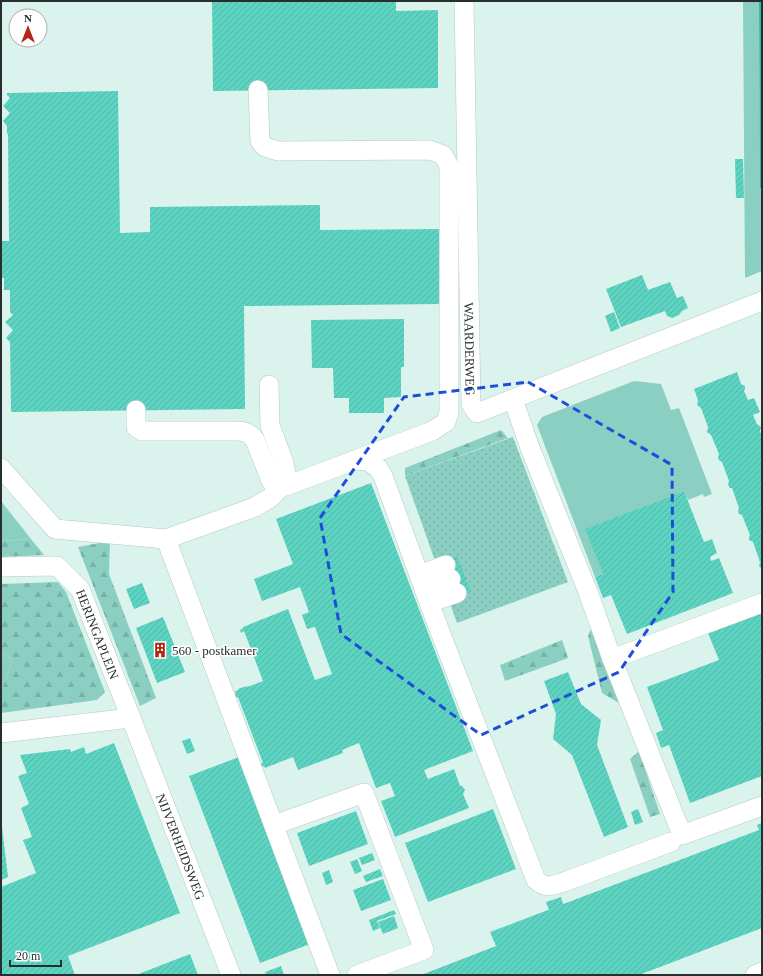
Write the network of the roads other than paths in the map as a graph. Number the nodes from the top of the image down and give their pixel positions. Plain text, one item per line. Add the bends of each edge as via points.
1 (464, 1) edge
2 (258, 90) dead end
3 (762, 301) edge
4 (269, 385) dead end
5 (513, 399) junction
6 (136, 410) dead end
7 (355, 460) junction
8 (1, 468) edge
9 (282, 486) junction
10 (166, 540) junction
11 (1, 567) edge
12 (424, 589) junction
13 (762, 603) edge
14 (612, 659) junction
15 (131, 718) junction
16 (1, 733) edge
17 (762, 806) edge
18 (274, 824) junction
19 (671, 842) dead end
20 (762, 972) edge
21 (231, 975) edge
22 (330, 975) edge
23 (357, 975) edge
24 (756, 975) edge

1 - 5 street, WAARDERWEG via 470,404 477,413
2 - 7 street via 260,141 265,147 278,151 430,150 443,155 449,166 449,412 446,422 432,431
3 - 5 street, WAARDERWEG
4 - 9 street via 270,425 286,475
5 - 14 street
6 - 9 street via 136,427 142,431 245,431 255,440 271,481 276,486
7 - 9 street
7 - 12 street via 368,461 378,468 383,476
8 - 10 street via 55,529
9 - 10 street via 270,498 255,506
10 - 18 street
11 - 15 street, HERINGAPLEIN via 57,566 80,589
12 - 12 street via 451,579
12 - 19 street via 536,880 542,885 550,886
13 - 14 street
14 - 17 street via 682,835
15 - 16 street
15 - 21 street, NIJVERHEIDSWEG
18 - 22 street
18 - 23 street via 364,793 424,950
20 - 24 street

